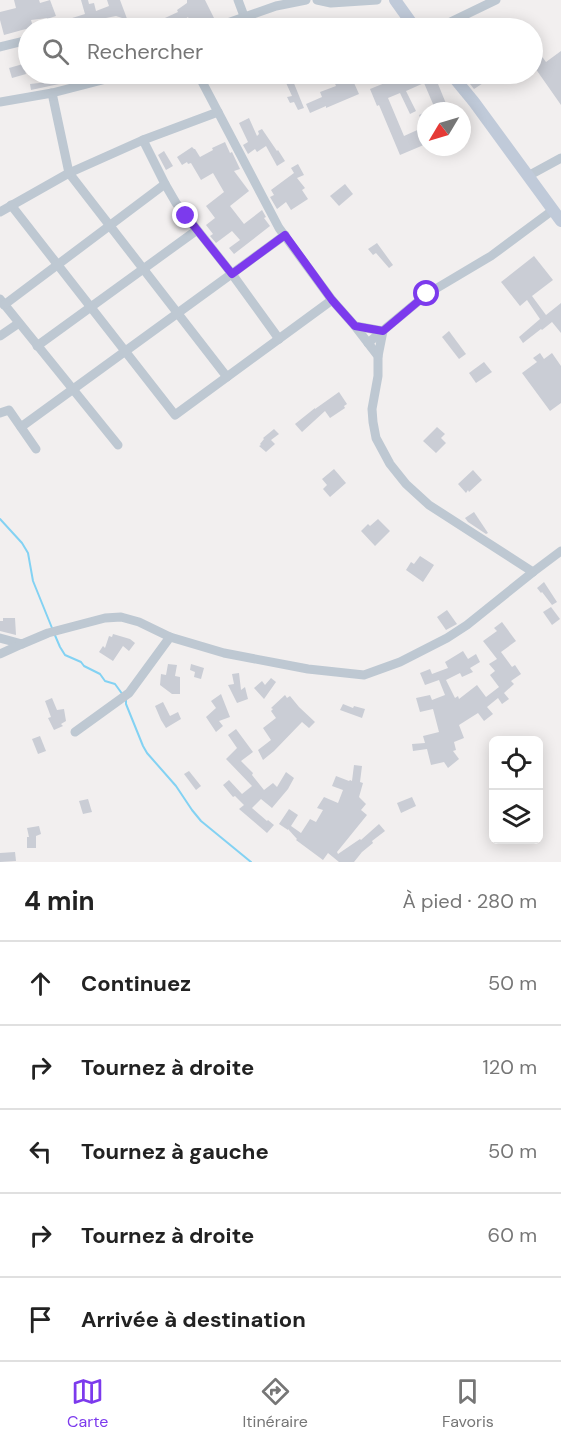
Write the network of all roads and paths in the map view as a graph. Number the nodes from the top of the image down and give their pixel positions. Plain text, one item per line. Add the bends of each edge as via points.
1 (238, 0) edge
2 (306, 0) edge
3 (317, 0) edge
4 (377, 0) edge
5 (395, 0) edge
6 (496, 0) edge
7 (244, 16) junction
8 (239, 18) edge
9 (408, 18) edge
10 (459, 18) edge
11 (18, 42) edge
12 (0, 47) edge
13 (87, 84) edge
14 (203, 84) edge
15 (459, 84) edge
16 (52, 93) junction
17 (0, 102) edge
18 (218, 112) junction
19 (143, 140) junction
20 (561, 158) edge
21 (69, 174) junction
22 (528, 176) junction
23 (165, 184) junction
24 (11, 205) junction
25 (553, 210) junction
26 (0, 212) edge
27 (561, 221) edge
28 (109, 226) junction
29 (197, 230) junction
30 (285, 235) junction
31 (58, 264) junction
32 (143, 269) junction
33 (232, 274) junction
34 (332, 300) junction
35 (2, 302) edge
36 (91, 307) junction
37 (177, 313) junction
38 (19, 323) junction
39 (355, 326) junction
40 (383, 331) junction
41 (0, 336) edge
42 (279, 339) junction
43 (368, 343) junction
44 (37, 346) junction
45 (126, 351) junction
46 (378, 356) junction
47 (227, 377) junction
48 (73, 390) junction
49 (0, 413) edge
50 (21, 427) junction
51 (118, 445) dead end
52 (36, 449) dead end
53 (561, 551) edge
54 (533, 572) junction
55 (170, 637) junction
56 (0, 638) edge
57 (22, 644) junction
58 (0, 654) edge
59 (75, 732) dead end

1 - 7 street
2 - 7 street
3 - 4 street
5 - 9 main road
6 - 10 street
7 - 8 street
11 - 12 street
13 - 16 street
14 - 18 street
15 - 22 main road
16 - 17 street
16 - 21 street
18 - 19 street
18 - 30 street
19 - 21 street
19 - 23 street
20 - 22 street
21 - 24 street
21 - 28 street
22 - 25 main road
23 - 28 street
23 - 29 street
24 - 26 street
24 - 31 street
25 - 27 main road
25 - 40 street via 492,256 427,294
28 - 31 street
28 - 32 street
29 - 32 street
29 - 33 street
30 - 33 street
30 - 34 street
31 - 35 street
31 - 36 street
32 - 36 street
32 - 37 street
33 - 37 street
33 - 42 street
34 - 39 street
34 - 42 street
35 - 38 street
36 - 44 street
36 - 45 street
37 - 45 street
37 - 47 street
38 - 41 street
38 - 44 street
39 - 40 street
39 - 43 street
40 - 43 street
40 - 46 street
42 - 47 street
43 - 46 street
44 - 48 street
45 - 47 street via 175,415
45 - 48 street
46 - 54 street via 373,422 376,438 390,464 429,505
48 - 50 street
48 - 51 street
49 - 50 street via 9,410
50 - 52 street
53 - 54 street
54 - 55 street via 447,638 364,675 256,660
55 - 57 street via 139,622 105,618
55 - 59 street via 125,696
56 - 57 street
57 - 58 street

